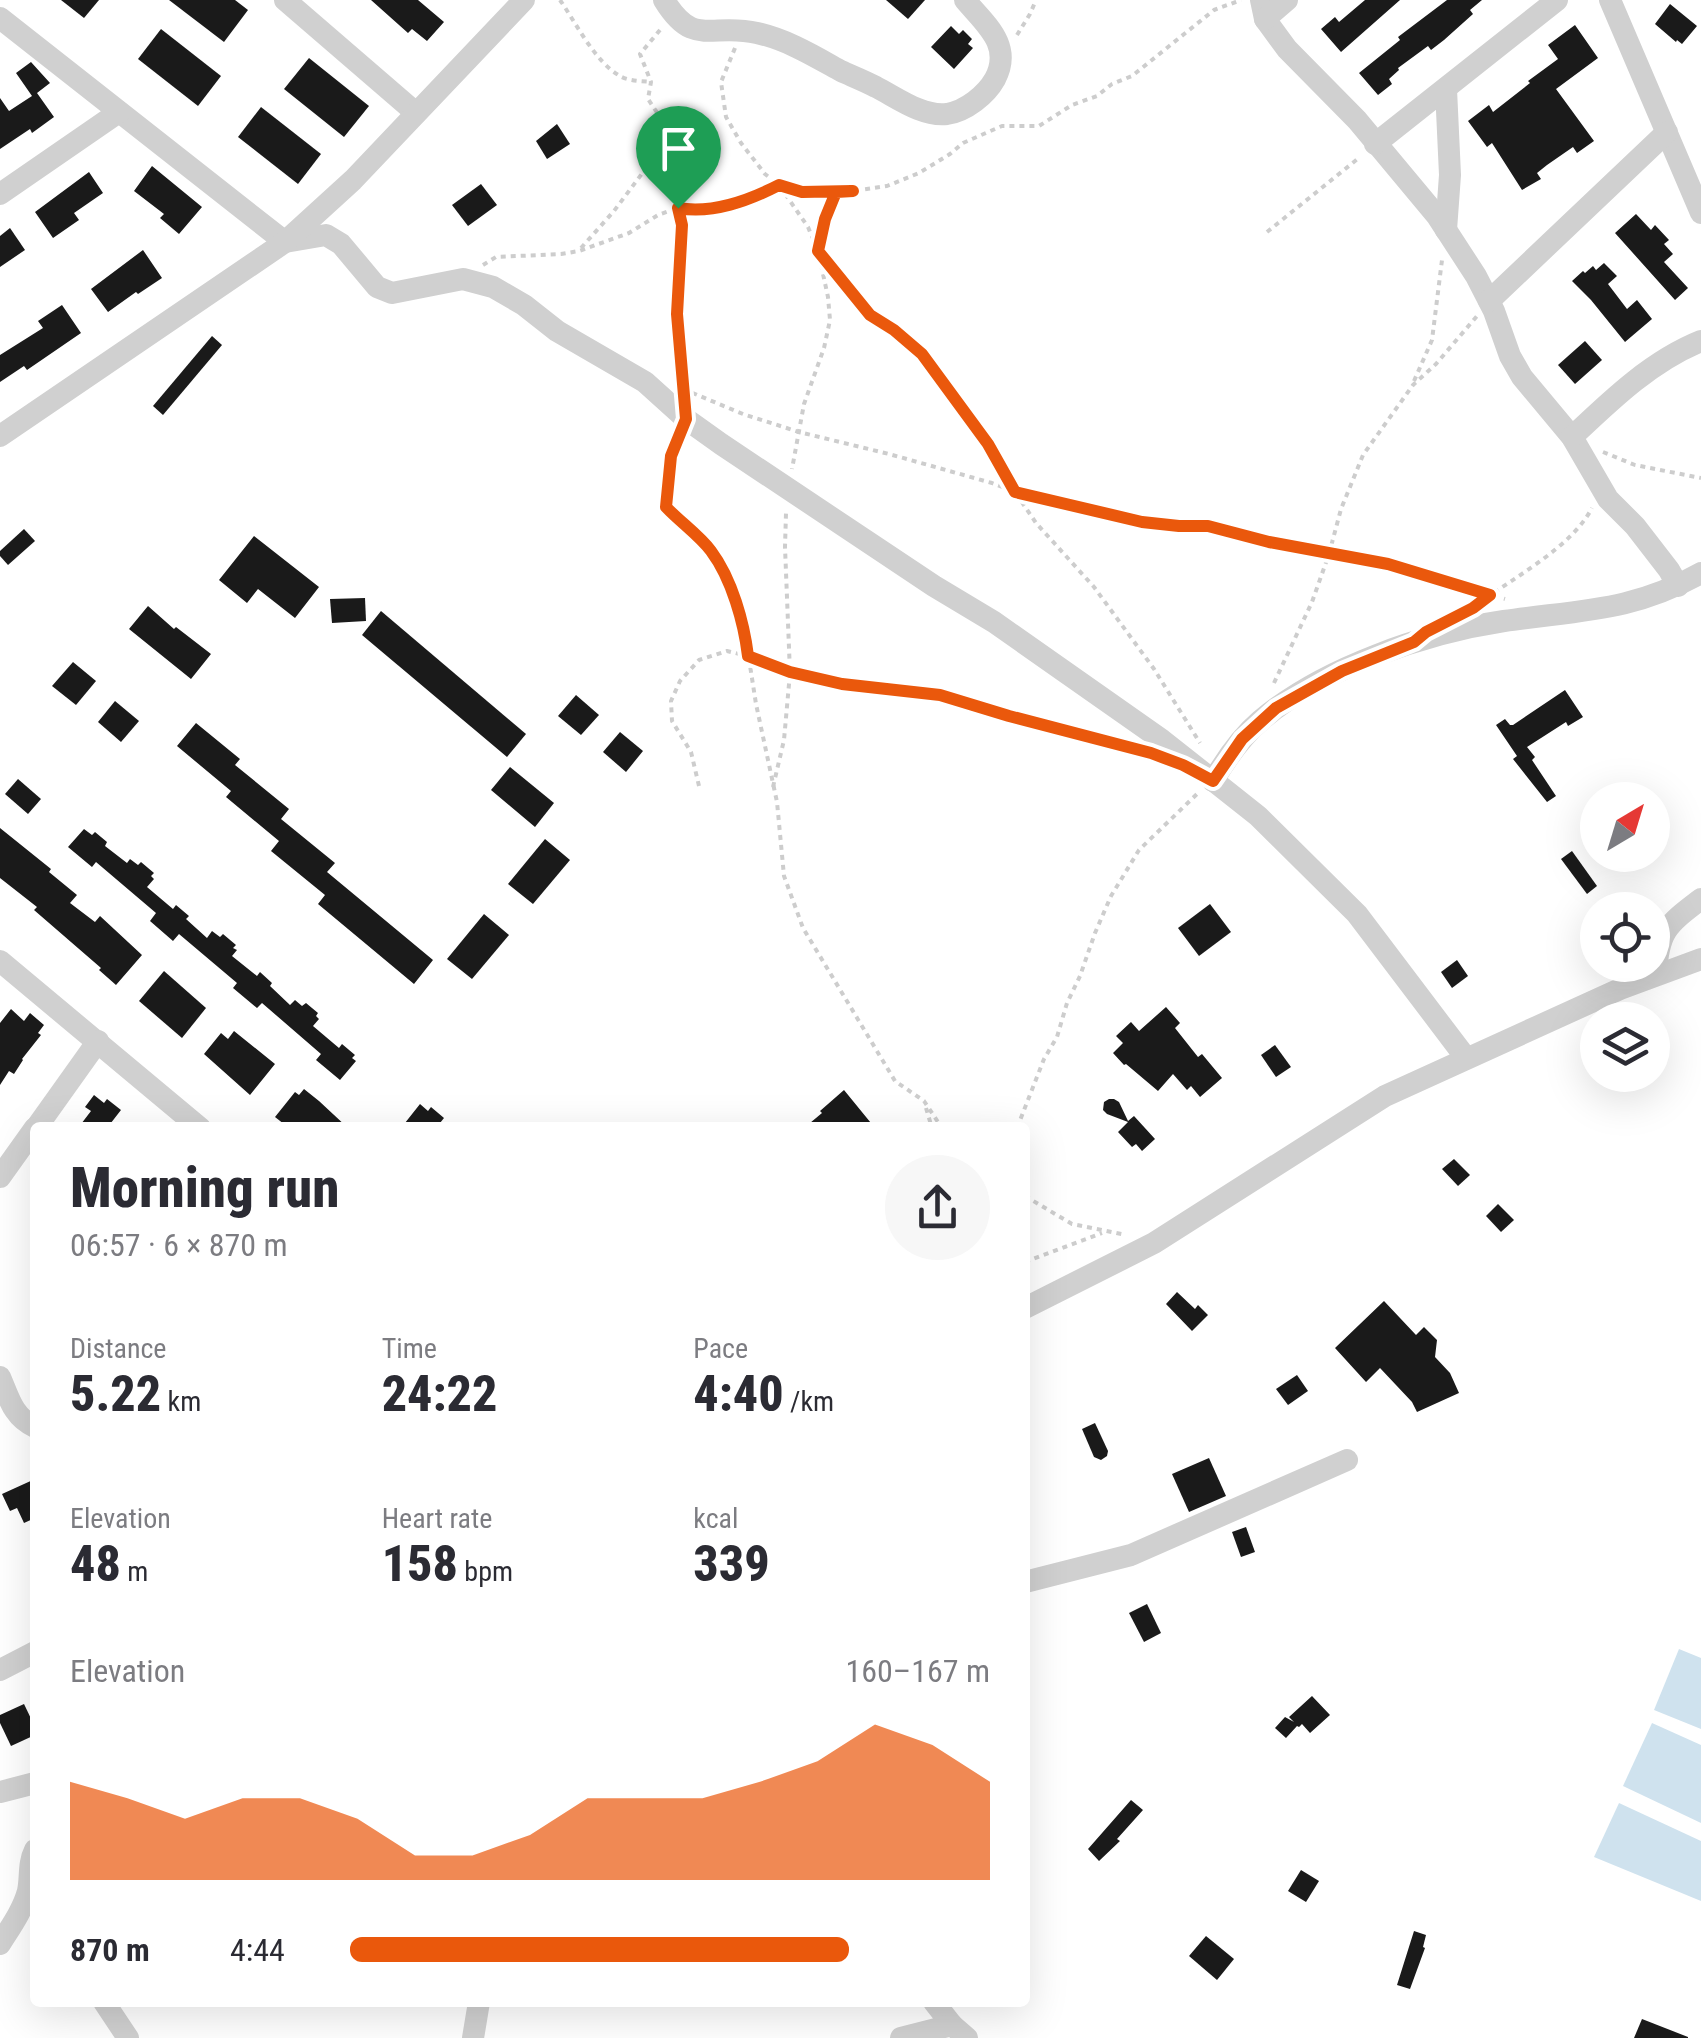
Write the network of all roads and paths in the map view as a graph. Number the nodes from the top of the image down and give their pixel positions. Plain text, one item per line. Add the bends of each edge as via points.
1 (285, 0) edge
2 (524, 0) edge
3 (560, 0) edge
4 (965, 0) edge
5 (1036, 0) edge
6 (1226, 0) edge
7 (1240, 0) edge
8 (1286, 0) edge
9 (1558, 0) edge
10 (1610, 0) edge
11 (1233, 3) junction
12 (668, 8) edge
13 (1263, 10) edge
14 (0, 18) edge
15 (744, 30) junction
16 (1001, 48) junction
17 (651, 82) junction
18 (1446, 88) junction
19 (119, 112) junction
20 (416, 113) junction
21 (1667, 132) junction
22 (1375, 144) junction
23 (662, 146) junction
24 (779, 185) junction
25 (853, 191) junction
26 (0, 194) edge
27 (678, 208) junction
28 (1701, 213) edge
29 (1446, 230) junction
30 (1266, 232) dead end
31 (285, 242) junction
32 (579, 250) junction
33 (463, 279) junction
34 (1489, 300) junction
35 (1701, 341) edge
36 (646, 382) junction
37 (1412, 385) junction
38 (685, 389) junction
39 (686, 419) junction
40 (0, 436) edge
41 (1572, 437) junction
42 (1701, 478) edge
43 (1595, 479) junction
44 (1015, 492) junction
45 (1329, 554) junction
46 (1701, 573) edge
47 (1678, 586) junction
48 (1490, 595) junction
49 (1508, 600) dead end
50 (1473, 608) dead end
51 (748, 656) junction
52 (1273, 687) dead end
53 (1151, 753) dead end
54 (1213, 781) junction
55 (699, 786) dead end
56 (1701, 899) edge
57 (1670, 927) edge
58 (1701, 959) edge
59 (0, 962) edge
60 (1670, 970) edge
61 (1640, 982) edge
62 (98, 1041) junction
63 (1466, 1058) junction
64 (924, 1100) junction
65 (39, 1122) edge
66 (193, 1122) edge
67 (930, 1122) edge
68 (938, 1122) edge
69 (1019, 1122) edge
70 (30, 1135) edge
71 (0, 1177) edge
72 (1030, 1199) edge
73 (1106, 1232) junction
74 (1154, 1243) junction
75 (1030, 1260) edge
76 (1030, 1305) edge
77 (0, 1377) edge
78 (30, 1425) edge
79 (1347, 1460) dead end
80 (1030, 1581) edge
81 (30, 1655) edge
82 (0, 1670) edge
83 (30, 1785) edge
84 (0, 1792) edge
85 (30, 1896) edge
86 (0, 1944) edge
87 (107, 2007) edge
88 (477, 2007) edge
89 (938, 2007) edge
90 (960, 2032) edge
91 (128, 2038) edge
92 (473, 2038) edge
93 (902, 2038) edge

1 - 20 street
2 - 20 street
3 - 17 path via 610,68 622,78
4 - 16 street
5 - 16 path via 1020,32
6 - 11 path
7 - 11 path
8 - 13 street
9 - 18 street
10 - 21 street
11 - 25 path via 1214,10 1132,76 1040,126 1002,126 919,173
12 - 15 street via 688,28
12 - 17 path via 640,54
13 - 22 street via 1287,50
14 - 19 street
15 - 16 street via 790,43 903,102 945,114 984,93 1002,64
15 - 24 path via 721,82 726,117
17 - 23 path via 648,99 658,114
18 - 22 street
18 - 29 street
19 - 26 street
19 - 31 street
20 - 31 street
21 - 28 street
21 - 34 street
22 - 29 street
22 - 30 path
23 - 27 path
23 - 32 path
24 - 25 path via 802,192
24 - 27 path via 739,203
25 - 44 path via 836,192 818,251 870,315 922,354
27 - 32 path
27 - 38 path via 677,314
29 - 34 street
29 - 37 path via 1432,340
31 - 33 street via 326,235 392,293
31 - 40 street
32 - 33 path via 496,256
33 - 36 street via 524,305
34 - 37 path
34 - 41 street via 1522,377
35 - 41 street via 1635,381
36 - 38 path
36 - 39 street
37 - 45 path via 1364,454
38 - 39 path
38 - 44 path via 799,432
39 - 51 path via 671,456 666,507 722,569
39 - 54 street via 1008,632
41 - 42 path via 1635,465
41 - 43 street
43 - 47 street
43 - 48 path via 1583,524
44 - 45 path
44 - 54 path via 1154,669 1199,742
45 - 48 path
45 - 52 path
46 - 47 street
47 - 54 street via 1638,602 1477,626 1394,649 1276,708 1242,739
48 - 49 path
48 - 50 path
51 - 53 path via 842,684 940,695
51 - 55 path via 727,651 699,660 671,701 672,721
51 - 64 path via 779,814 784,876 803,928 895,1081
54 - 63 street via 1357,914
54 - 69 path via 1139,850 1111,896
56 - 57 street
58 - 60 street
59 - 62 street
61 - 63 street
62 - 65 street
62 - 66 street
63 - 74 street via 1385,1096
64 - 67 path
64 - 68 path
70 - 71 street
72 - 73 path via 1072,1224
73 - 74 path
73 - 75 path
74 - 76 street
77 - 78 street via 14,1412
79 - 80 street via 1131,1555
81 - 82 street
83 - 84 street
85 - 86 street
87 - 91 street
88 - 92 street
89 - 90 street
90 - 93 street

